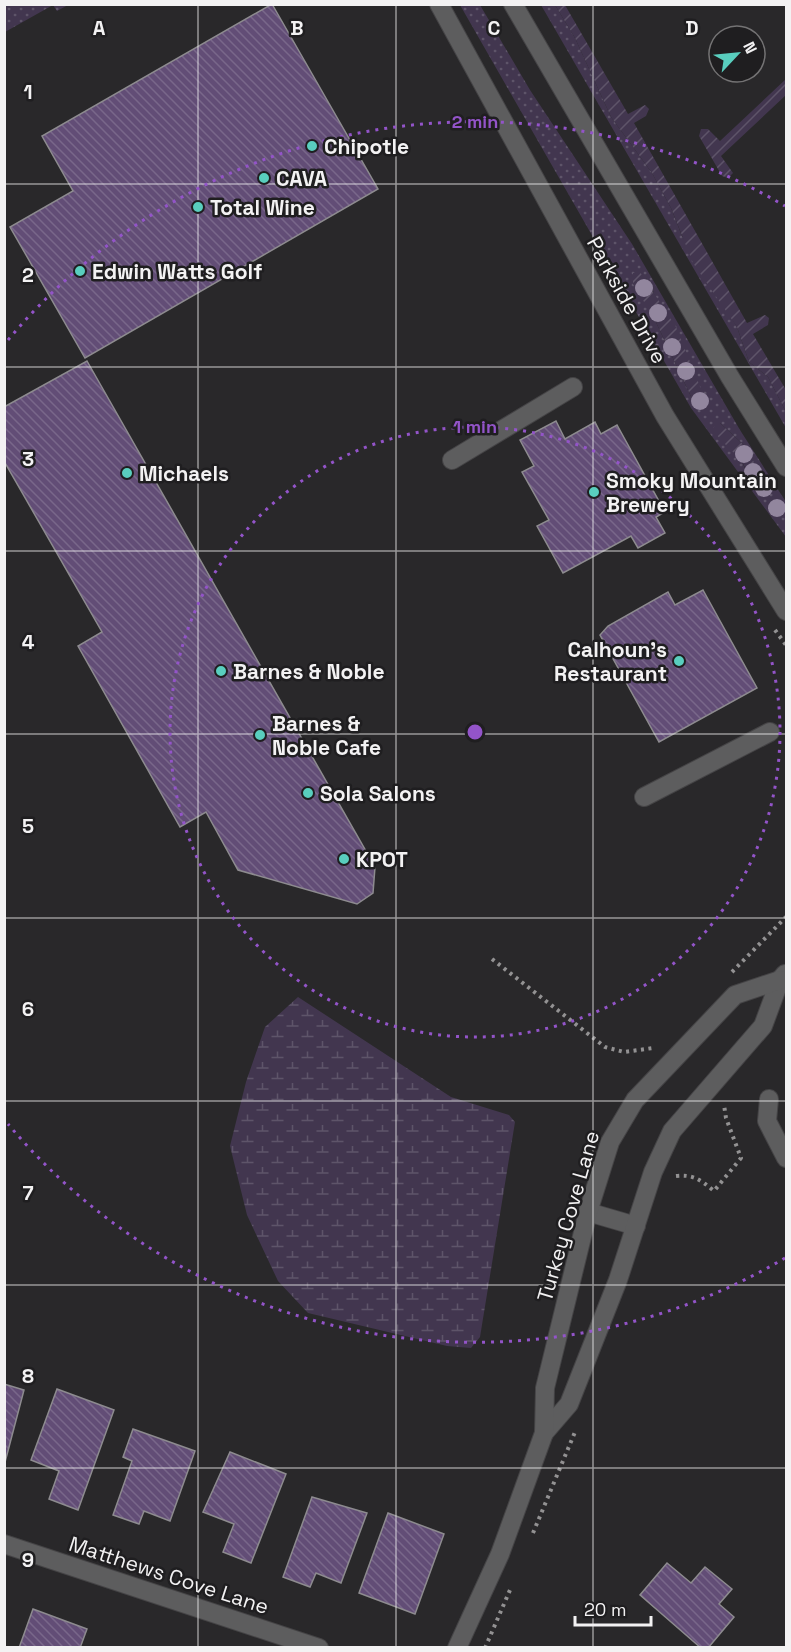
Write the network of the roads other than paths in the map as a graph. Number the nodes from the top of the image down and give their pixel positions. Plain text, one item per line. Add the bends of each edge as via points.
1 (439, 4) edge
2 (513, 4) edge
3 (573, 387) dead end
4 (452, 460) dead end
5 (786, 467) edge
6 (786, 611) edge
7 (770, 732) dead end
8 (644, 797) dead end
9 (783, 976) edge
10 (769, 1099) dead end
11 (786, 1158) edge
12 (588, 1212) junction
13 (636, 1226) junction
14 (544, 1433) junction
15 (4, 1544) edge
16 (319, 1647) edge
17 (458, 1647) edge

1 - 6 street, Parkside Drive via 665,416
2 - 5 street
3 - 4 street
7 - 8 street
9 - 12 street, Turkey Cove Lane via 735,995 635,1100 610,1142
9 - 13 street, Turkey Cove Lane via 763,1026 672,1131 653,1172
10 - 11 street via 767,1120
12 - 13 street
12 - 14 street, Turkey Cove Lane via 545,1388
13 - 14 street, Turkey Cove Lane via 569,1404
14 - 17 street, Turkey Cove Lane via 500,1554
15 - 16 street, Matthews Cove Lane

